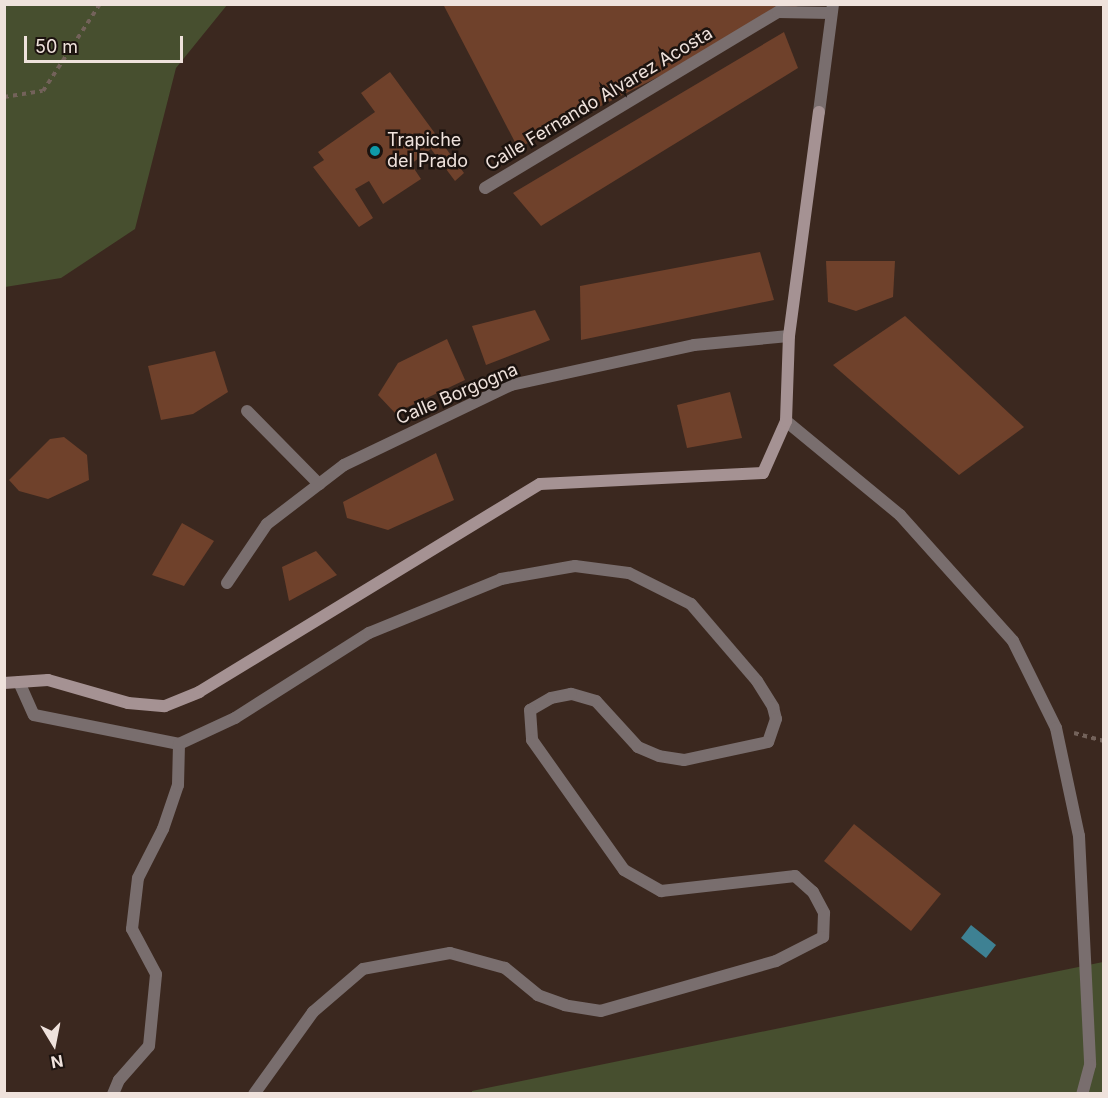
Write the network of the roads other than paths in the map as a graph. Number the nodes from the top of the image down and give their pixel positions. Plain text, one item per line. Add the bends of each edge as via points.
1 (832, 9) edge
2 (485, 188) dead end
3 (789, 336) junction
4 (247, 411) dead end
5 (786, 421) junction
6 (319, 484) junction
7 (227, 583) dead end
8 (19, 682) junction
9 (4, 683) edge
10 (179, 744) junction
11 (113, 1094) edge
12 (254, 1094) edge
13 (1083, 1094) edge

1 - 2 street, Calle Fernando Alvarez Acosta via 778,12
1 - 3 street
3 - 5 street
3 - 6 street, Calle Borgogna via 694,345 511,385 344,465
4 - 6 street
5 - 8 street via 763,473 540,484 199,692 165,706 128,703 48,680
5 - 13 street via 900,515 1013,641 1056,728 1079,836 1090,1065
6 - 7 street, Calle Borgogna via 267,524
8 - 9 street
8 - 10 street via 34,715
10 - 11 street via 178,785 138,878 132,929 156,974 150,1036 148,1046 119,1080
10 - 12 street via 235,718 369,633 501,579 575,566 629,573 691,604 757,681 774,707 776,719 768,741 684,760 659,756 638,747 596,700 571,694 551,698 530,710 532,740 624,870 661,891 795,876 813,892 824,913 823,937 776,961 601,1011 565,1005 538,995 505,968 450,953 363,969 313,1012

